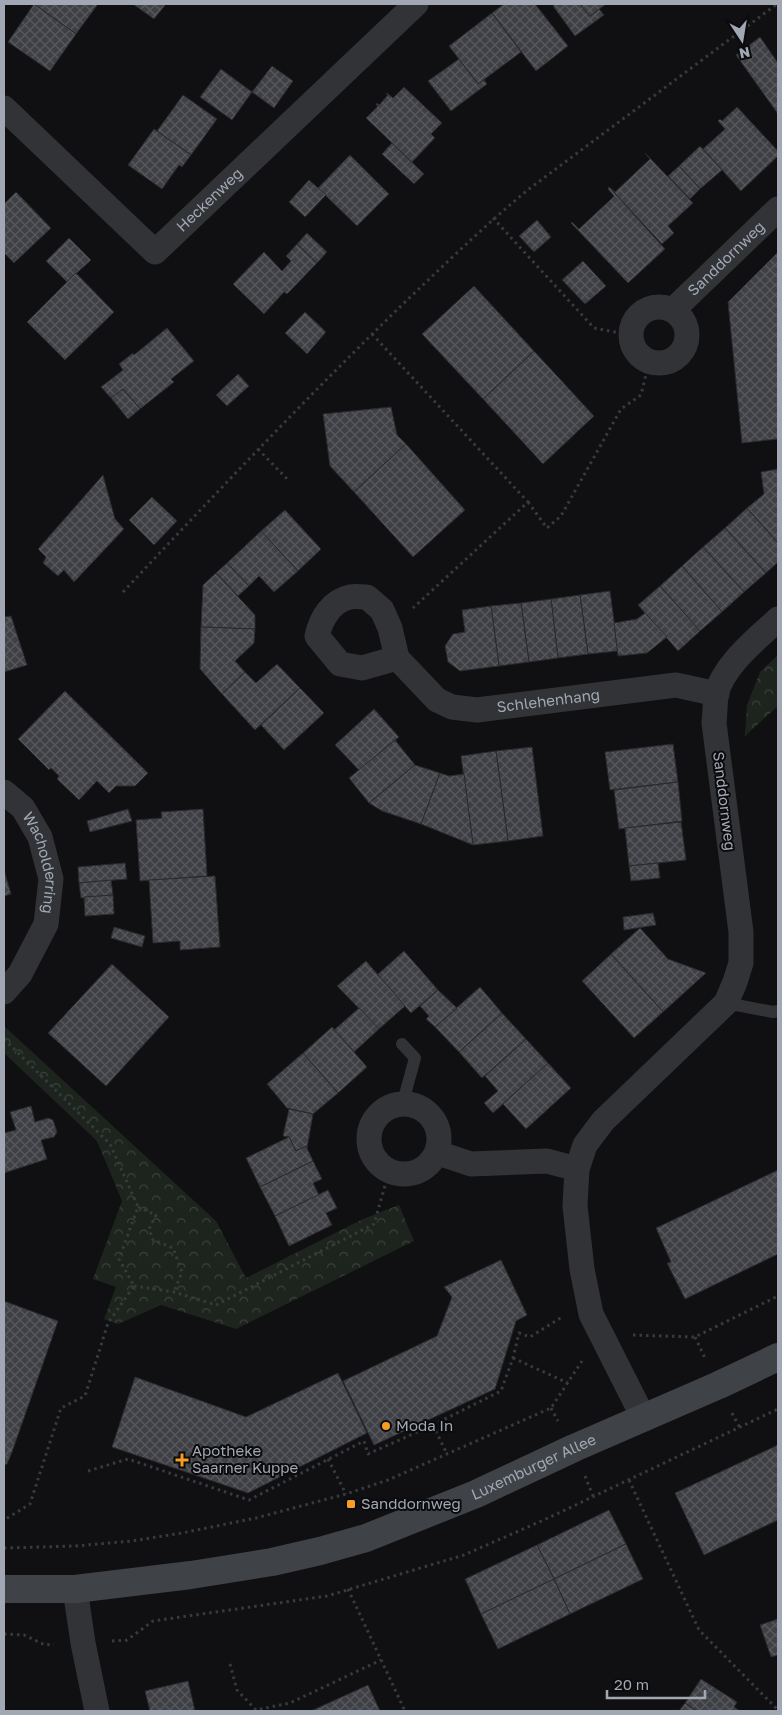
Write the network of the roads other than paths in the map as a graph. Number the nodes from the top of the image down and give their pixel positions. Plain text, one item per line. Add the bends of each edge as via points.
1 (416, 4) edge
2 (4, 108) edge
3 (778, 209) edge
4 (673, 310) junction
5 (778, 619) edge
6 (397, 658) junction
7 (717, 694) junction
8 (4, 792) edge
9 (4, 992) edge
10 (726, 1003) junction
11 (778, 1011) edge
12 (402, 1044) dead end
13 (403, 1102) junction
14 (438, 1153) junction
15 (577, 1169) junction
16 (778, 1357) edge
17 (644, 1419) junction
18 (4, 1589) edge
19 (75, 1589) junction
20 (97, 1711) edge

1 - 2 street, Heckenweg via 155,252
3 - 4 street, Sanddornweg
4 - 4 street via 683,318 688,330 687,343 670,362 649,362 635,351 630,335 634,321 644,310 659,306
5 - 7 street, Sanddornweg via 743,651
6 - 6 street via 382,610 367,597 349,597 331,607 320,622 317,636 340,664 362,668
6 - 7 street, Schlehenhang via 437,700 452,707 477,710 676,685
7 - 10 street, Sanddornweg via 714,723 742,932 741,963
8 - 9 street, Wacholderring via 23,808 40,837 51,879 46,924 20,974
10 - 11 lane
10 - 15 street, Sanddornweg via 603,1121 585,1145
12 - 13 lane via 415,1058
13 - 14 street via 426,1109 440,1129
13 - 14 street via 385,1108 372,1122 368,1142 374,1160 389,1172 408,1175 426,1168
14 - 15 street via 471,1164 547,1161
15 - 17 street, Sanddornweg via 575,1206 588,1302
16 - 17 street, Luxemburger Allee
17 - 19 street, Luxemburger Allee via 476,1494 366,1538 272,1562
18 - 19 street, Luxemburger Allee
19 - 20 street

